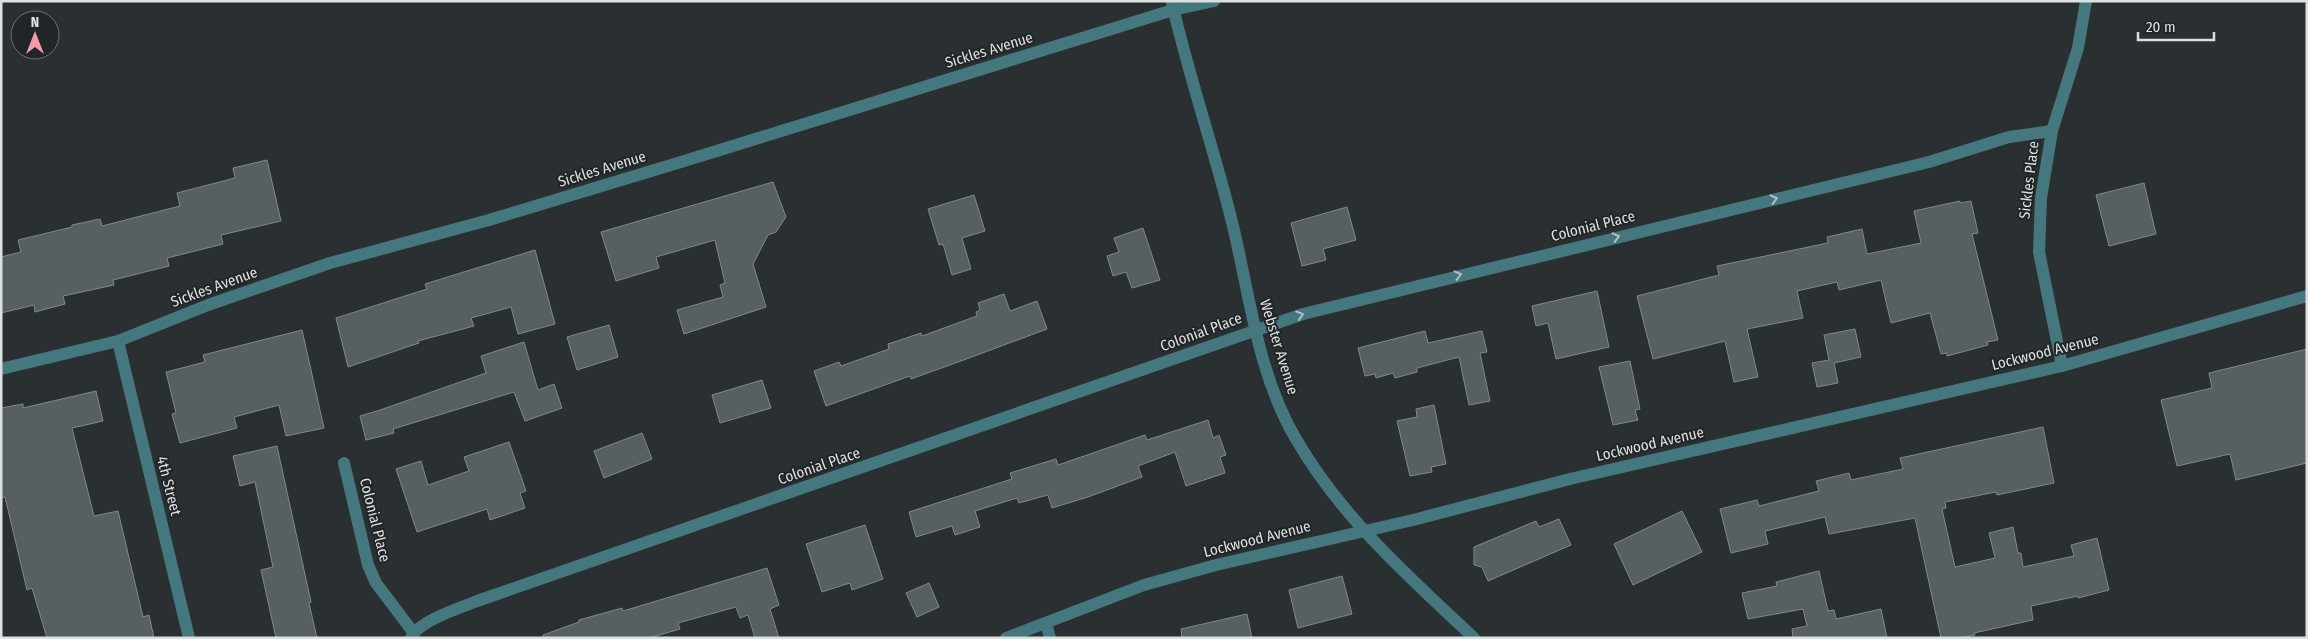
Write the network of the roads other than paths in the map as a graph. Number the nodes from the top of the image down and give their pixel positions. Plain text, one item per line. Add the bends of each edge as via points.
1 (1214, 1) edge
2 (2086, 1) edge
3 (1172, 5) edge
4 (2052, 131) junction
5 (2307, 296) edge
6 (1254, 330) junction
7 (118, 341) junction
8 (2062, 366) junction
9 (1, 368) edge
10 (344, 463) dead end
11 (1364, 531) junction
12 (1046, 623) junction
13 (412, 635) edge
14 (189, 638) edge
15 (1006, 638) edge
16 (1050, 638) edge
17 (1474, 638) edge

1 - 3 street, Sickles Avenue
2 - 4 street, Sickles Place via 2078,48
3 - 6 street, Webster Avenue via 1232,222
3 - 7 street, Sickles Avenue via 653,170 489,220 330,263 208,305
6 -> 4 street, Colonial Place via 1331,307 1929,162 2009,137
4 - 8 street, Sickles Place via 2041,198 2039,252
5 - 8 street, Lockwood Avenue
6 - 11 street, Webster Avenue via 1283,416 1296,440 1338,503
6 - 13 street, Colonial Place via 477,601 438,617
7 - 9 street, Sickles Avenue
7 - 14 street, 4th Street
8 - 11 street, Lockwood Avenue via 1570,479
10 - 13 street, Colonial Place via 368,565 376,583
11 - 12 street, Lockwood Avenue via 1144,585
11 - 17 street, Webster Avenue
12 - 15 street, Lockwood Avenue
12 - 16 street

